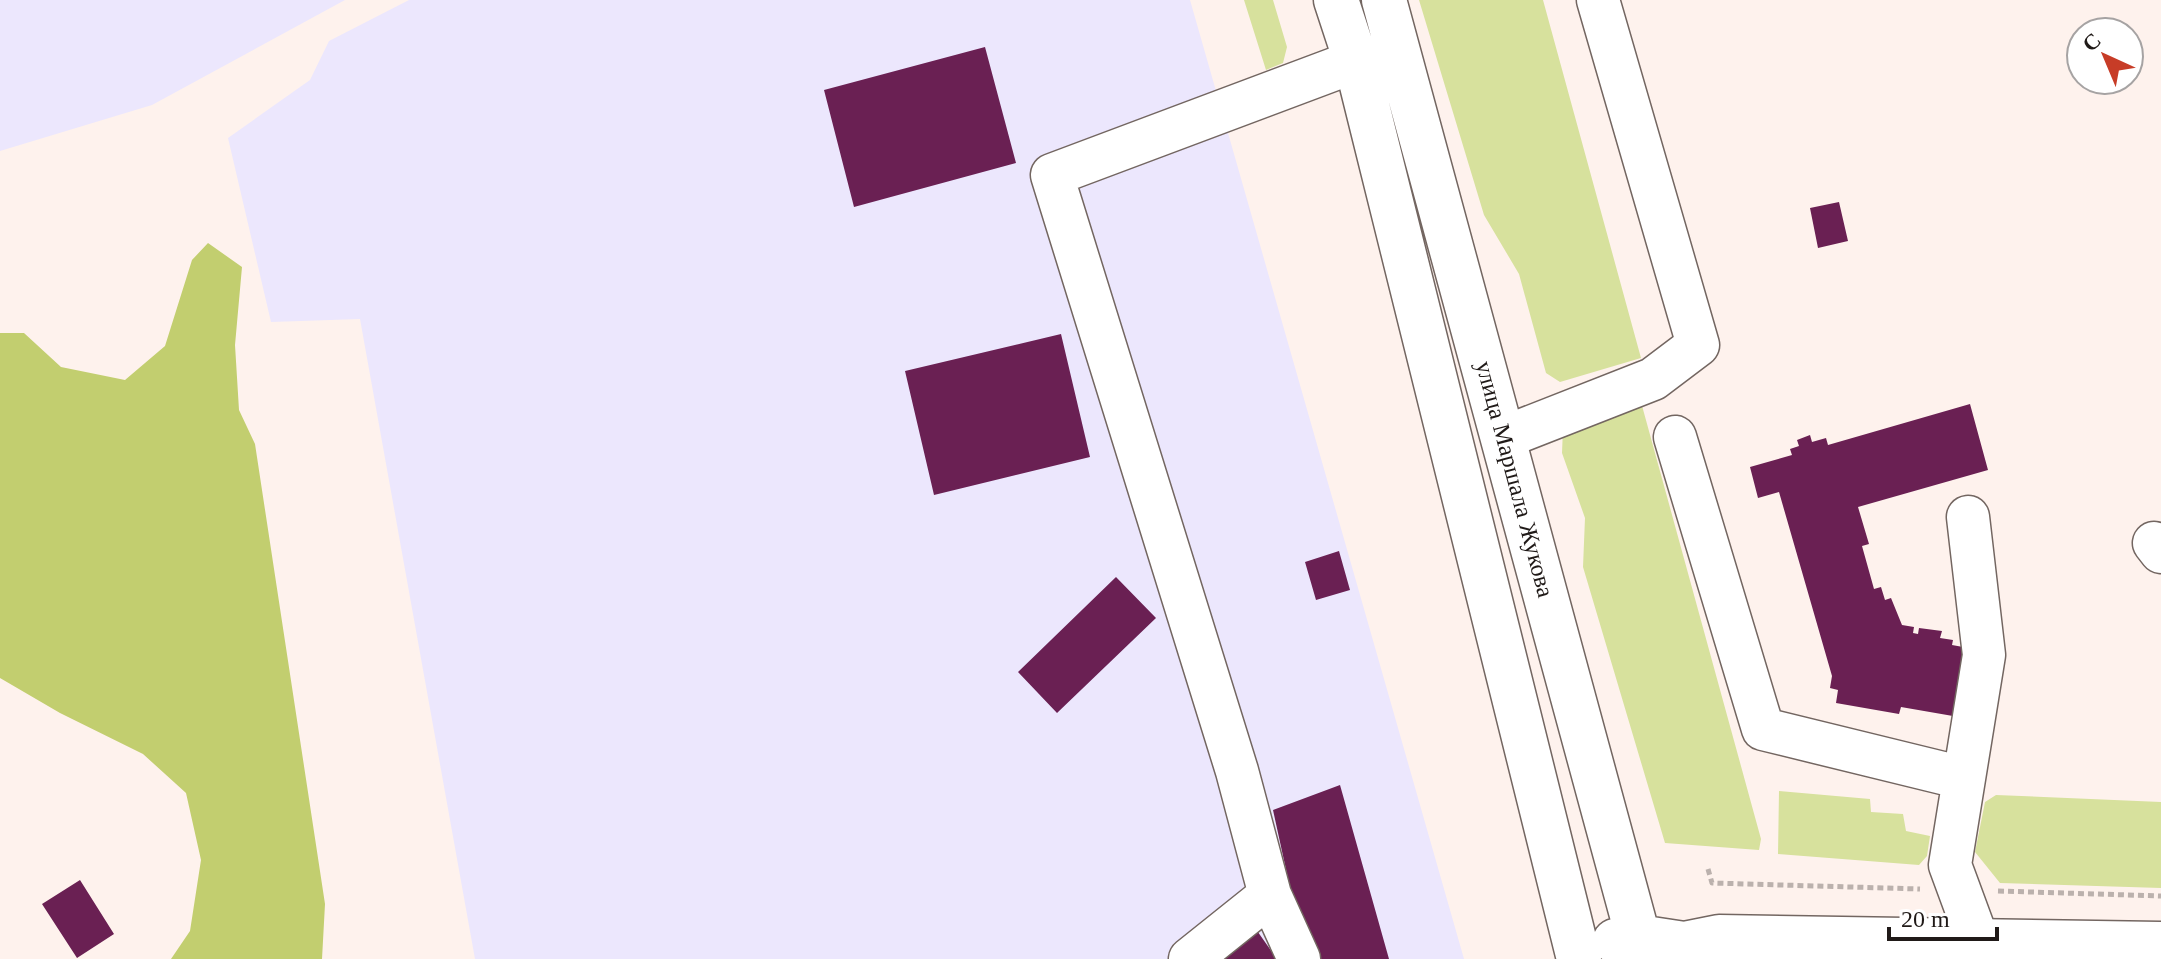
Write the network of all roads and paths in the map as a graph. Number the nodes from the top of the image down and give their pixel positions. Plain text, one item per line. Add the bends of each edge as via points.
1 (1336, 0) edge
2 (1384, 0) edge
3 (1598, 0) edge
4 (1356, 61) junction
5 (1505, 437) junction
6 (1675, 437) dead end
7 (1968, 517) dead end
8 (1963, 778) junction
9 (1708, 869) dead end
10 (1712, 883) dead end
11 (1270, 895) junction
12 (1978, 941) junction
13 (2161, 944) edge
14 (1641, 948) edge
15 (1578, 954) edge
16 (1190, 959) edge
17 (1299, 959) edge

1 - 4 main road
2 - 5 main road, улица Маршала Жукова
3 - 5 lane via 1698,345 1653,379
4 - 11 lane via 1052,175 1237,771
4 - 15 main road
5 - 14 main road, улица Маршала Жукова
6 - 8 lane via 1763,729
7 - 8 lane via 1984,655
8 - 12 lane via 1950,865
9 - 10 path
11 - 16 lane
11 - 17 lane
12 - 13 main road
12 - 14 main road via 1719,937
14 - 15 main road

